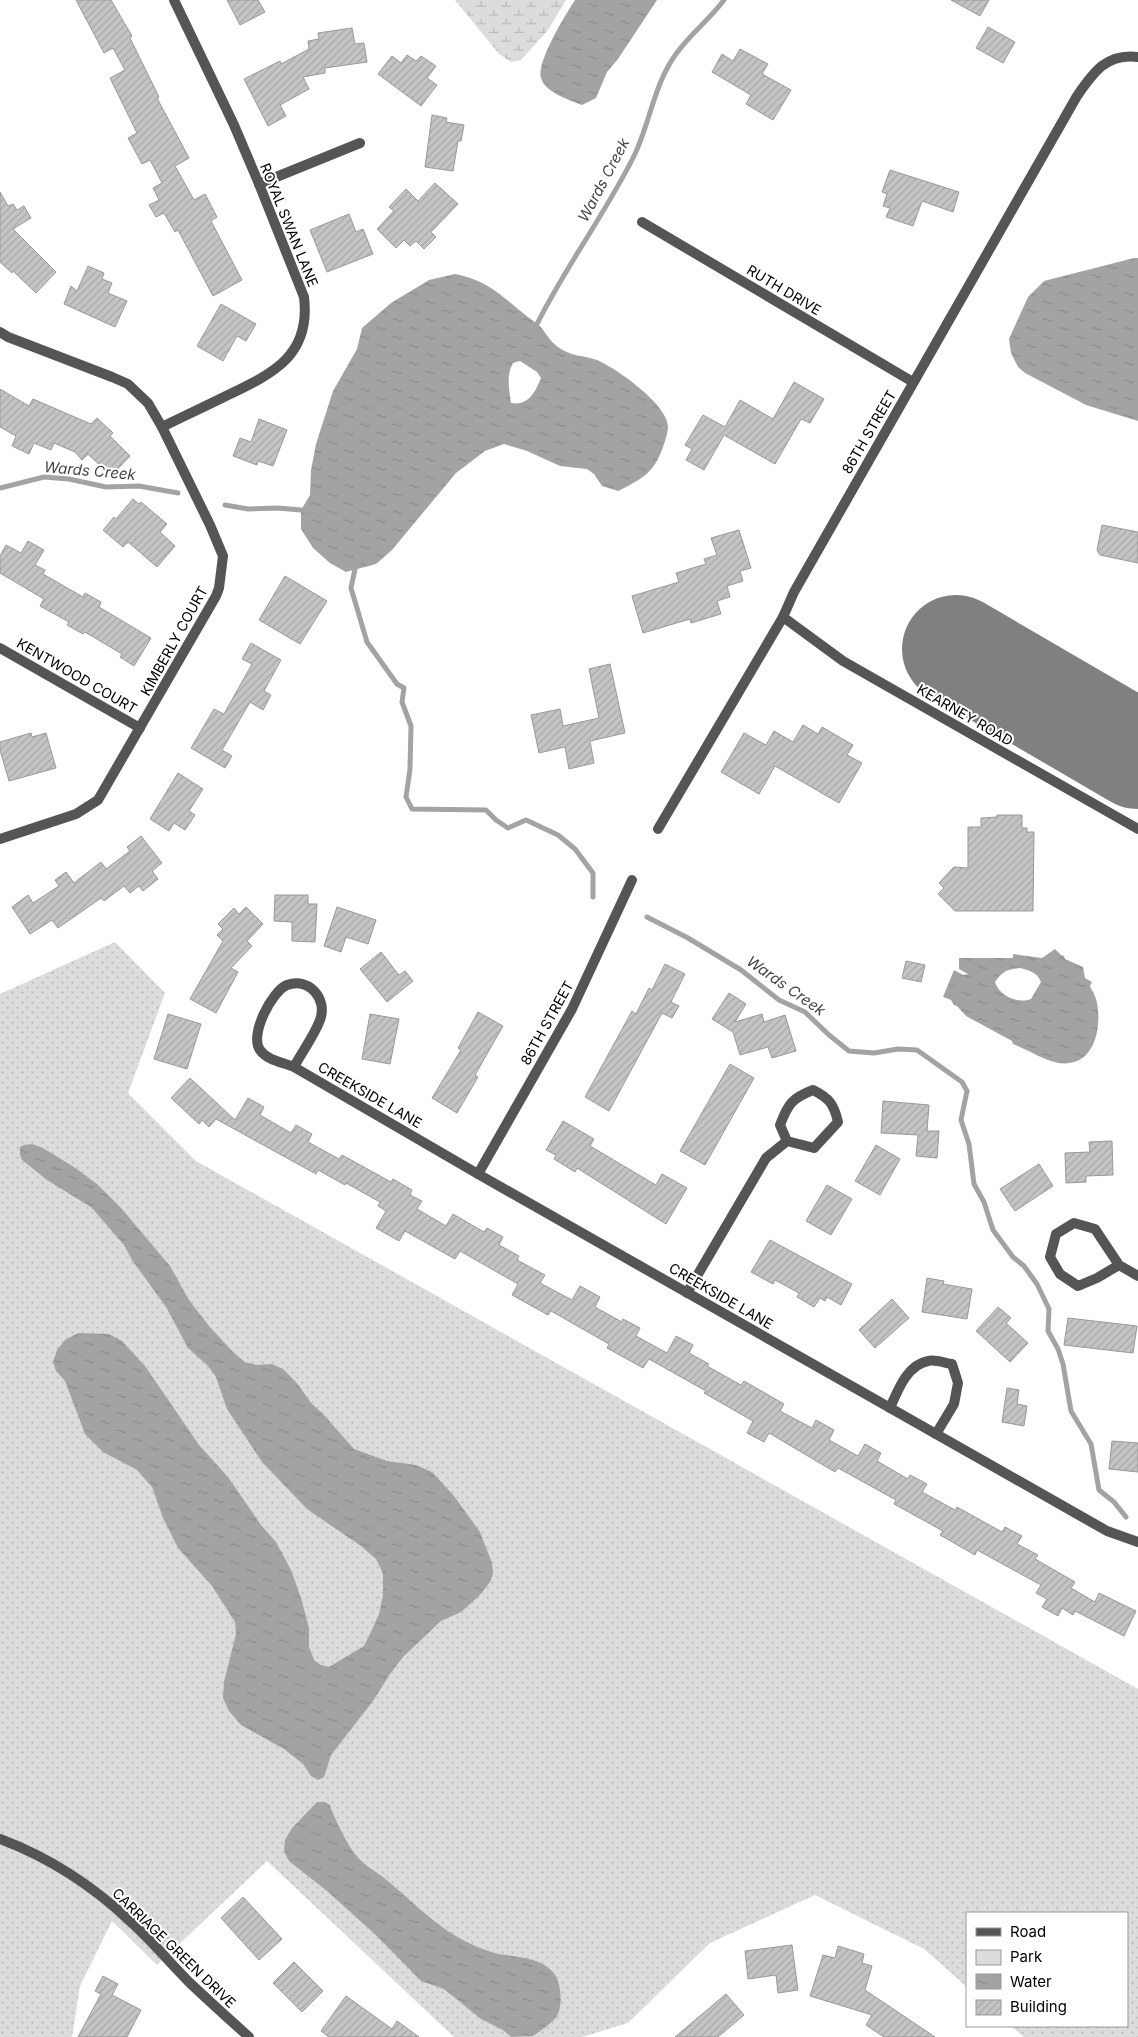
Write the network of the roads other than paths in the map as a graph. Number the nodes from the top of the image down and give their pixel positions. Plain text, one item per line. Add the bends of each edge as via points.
1 (174, 0) edge
2 (1138, 56) edge
3 (360, 143) dead end
4 (259, 184) junction
5 (642, 222) dead end
6 (0, 332) edge
7 (913, 382) junction
8 (162, 427) junction
9 (783, 618) junction
10 (0, 648) edge
11 (140, 728) junction
12 (658, 829) dead end
13 (1138, 829) edge
14 (0, 839) edge
15 (632, 880) dead end
16 (294, 1067) junction
17 (787, 1141) junction
18 (478, 1174) junction
19 (1119, 1265) junction
20 (1138, 1276) edge
21 (688, 1293) junction
22 (890, 1408) junction
23 (936, 1434) junction
24 (1138, 1542) edge
25 (0, 1839) edge
26 (249, 2037) edge

1 - 4 street, ROYAL SWAN LANE
2 - 7 street, 86TH STREET via 1114,58 1094,71
3 - 4 street
4 - 8 street, ROYAL SWAN LANE via 304,298 306,315 300,340 283,362 267,375
5 - 7 street, RUTH DRIVE
6 - 8 street, KIMBERLY COURT via 128,384 148,402
7 - 9 street, 86TH STREET via 794,592
8 - 11 street, KIMBERLY COURT via 223,556 216,596
9 - 12 street, 86TH STREET
9 - 13 street, KEARNEY ROAD via 843,661
10 - 11 street, KENTWOOD COURT
11 - 14 street, KIMBERLY COURT via 92,806 57,822
15 - 18 street, 86TH STREET via 572,1009
16 - 16 street, CREEKSIDE LANE via 321,1019 323,1005 310,988 297,983 286,985 277,993 258,1026 256,1037 260,1050 270,1059
16 - 18 street, CREEKSIDE LANE
17 - 17 street via 780,1125 787,1106 798,1096 813,1090 825,1096 835,1108 838,1122 814,1148
17 - 21 street via 766,1158
18 - 21 street, CREEKSIDE LANE
19 - 19 street via 1095,1229 1074,1223 1056,1234 1050,1257 1060,1274 1078,1286
19 - 20 street
21 - 22 street, CREEKSIDE LANE
22 - 23 street, CREEKSIDE LANE
22 - 23 street via 900,1385 912,1369 929,1360 952,1364 958,1383 954,1404
23 - 24 street, CREEKSIDE LANE via 1108,1531
25 - 26 street, CARRIAGE GREEN DRIVE via 63,1871 110,1904

